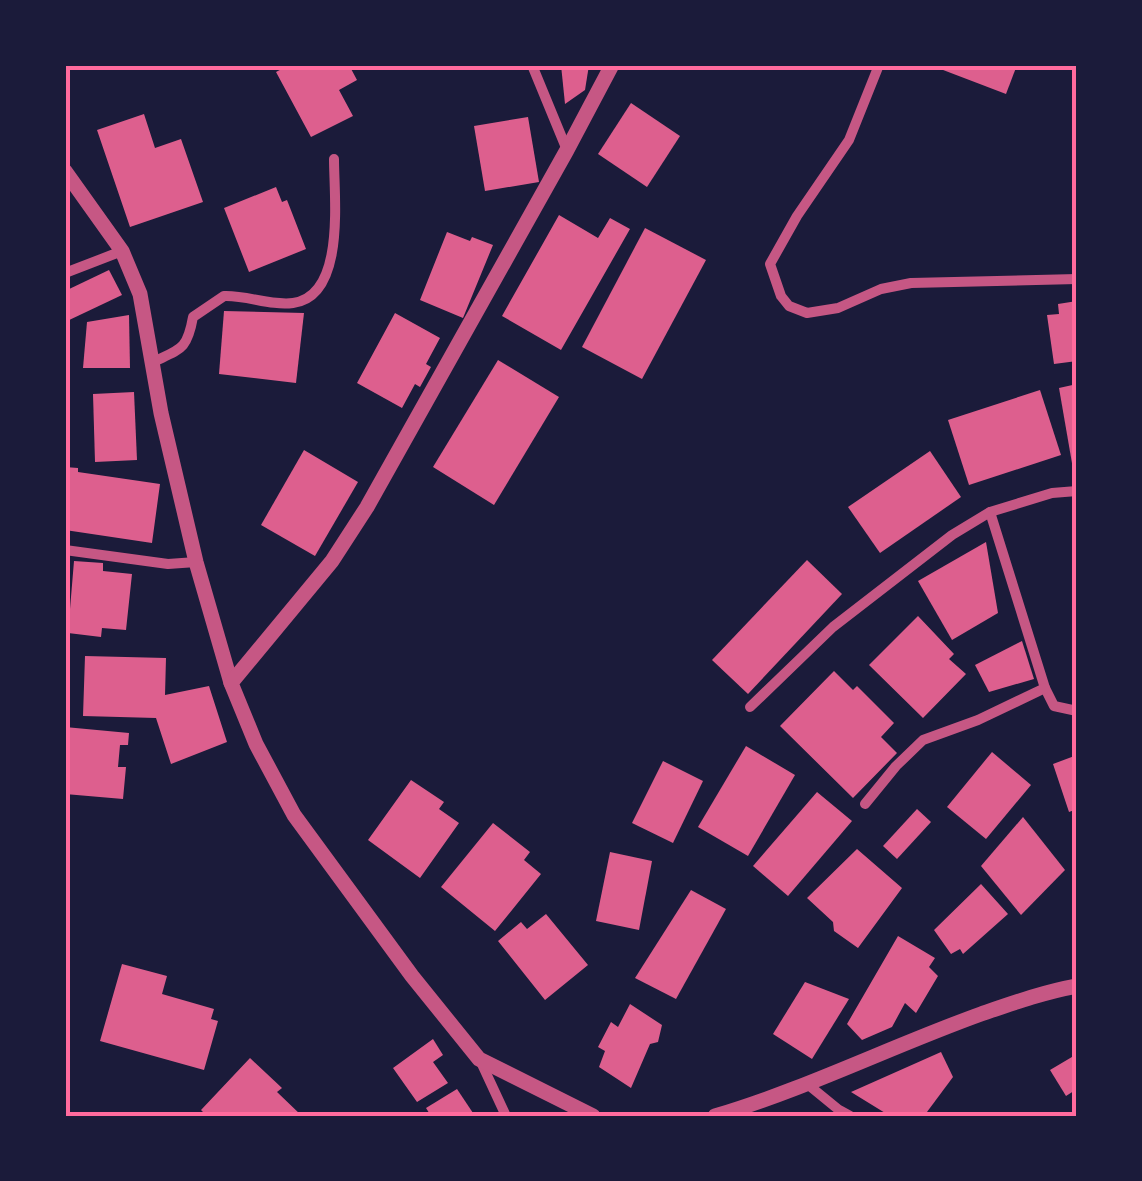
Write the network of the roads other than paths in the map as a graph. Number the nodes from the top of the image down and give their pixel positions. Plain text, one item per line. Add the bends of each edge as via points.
1 (532, 65) edge
2 (612, 65) edge
3 (879, 65) edge
4 (567, 150) junction
5 (334, 159) dead end
6 (65, 170) edge
7 (122, 251) junction
8 (65, 273) edge
9 (1077, 279) edge
10 (151, 362) junction
11 (1077, 491) edge
12 (990, 512) junction
13 (65, 550) edge
14 (196, 562) junction
15 (231, 683) junction
16 (1045, 688) junction
17 (750, 706) dead end
18 (1077, 711) edge
19 (866, 804) dead end
20 (1077, 986) edge
21 (480, 1059) junction
22 (806, 1083) junction
23 (730, 1114) edge
24 (506, 1116) edge
25 (593, 1116) edge
26 (715, 1116) edge
27 (850, 1116) edge

1 - 4 street
2 - 4 street
3 - 9 street via 849,140 770,264 789,306 807,313 838,308 911,283
4 - 15 street via 367,507 332,561
5 - 10 street via 333,254 312,298 292,304 224,296 194,317 180,350
6 - 7 street
7 - 8 street
7 - 10 street via 140,294
10 - 14 street
11 - 12 street
12 - 16 street
12 - 17 street via 834,627
13 - 14 street
14 - 15 street
15 - 21 street via 294,814
16 - 18 street via 1054,706
16 - 19 street via 922,740
20 - 22 street via 1043,992
21 - 24 street
21 - 25 street
22 - 23 street
22 - 27 street
23 - 26 street

